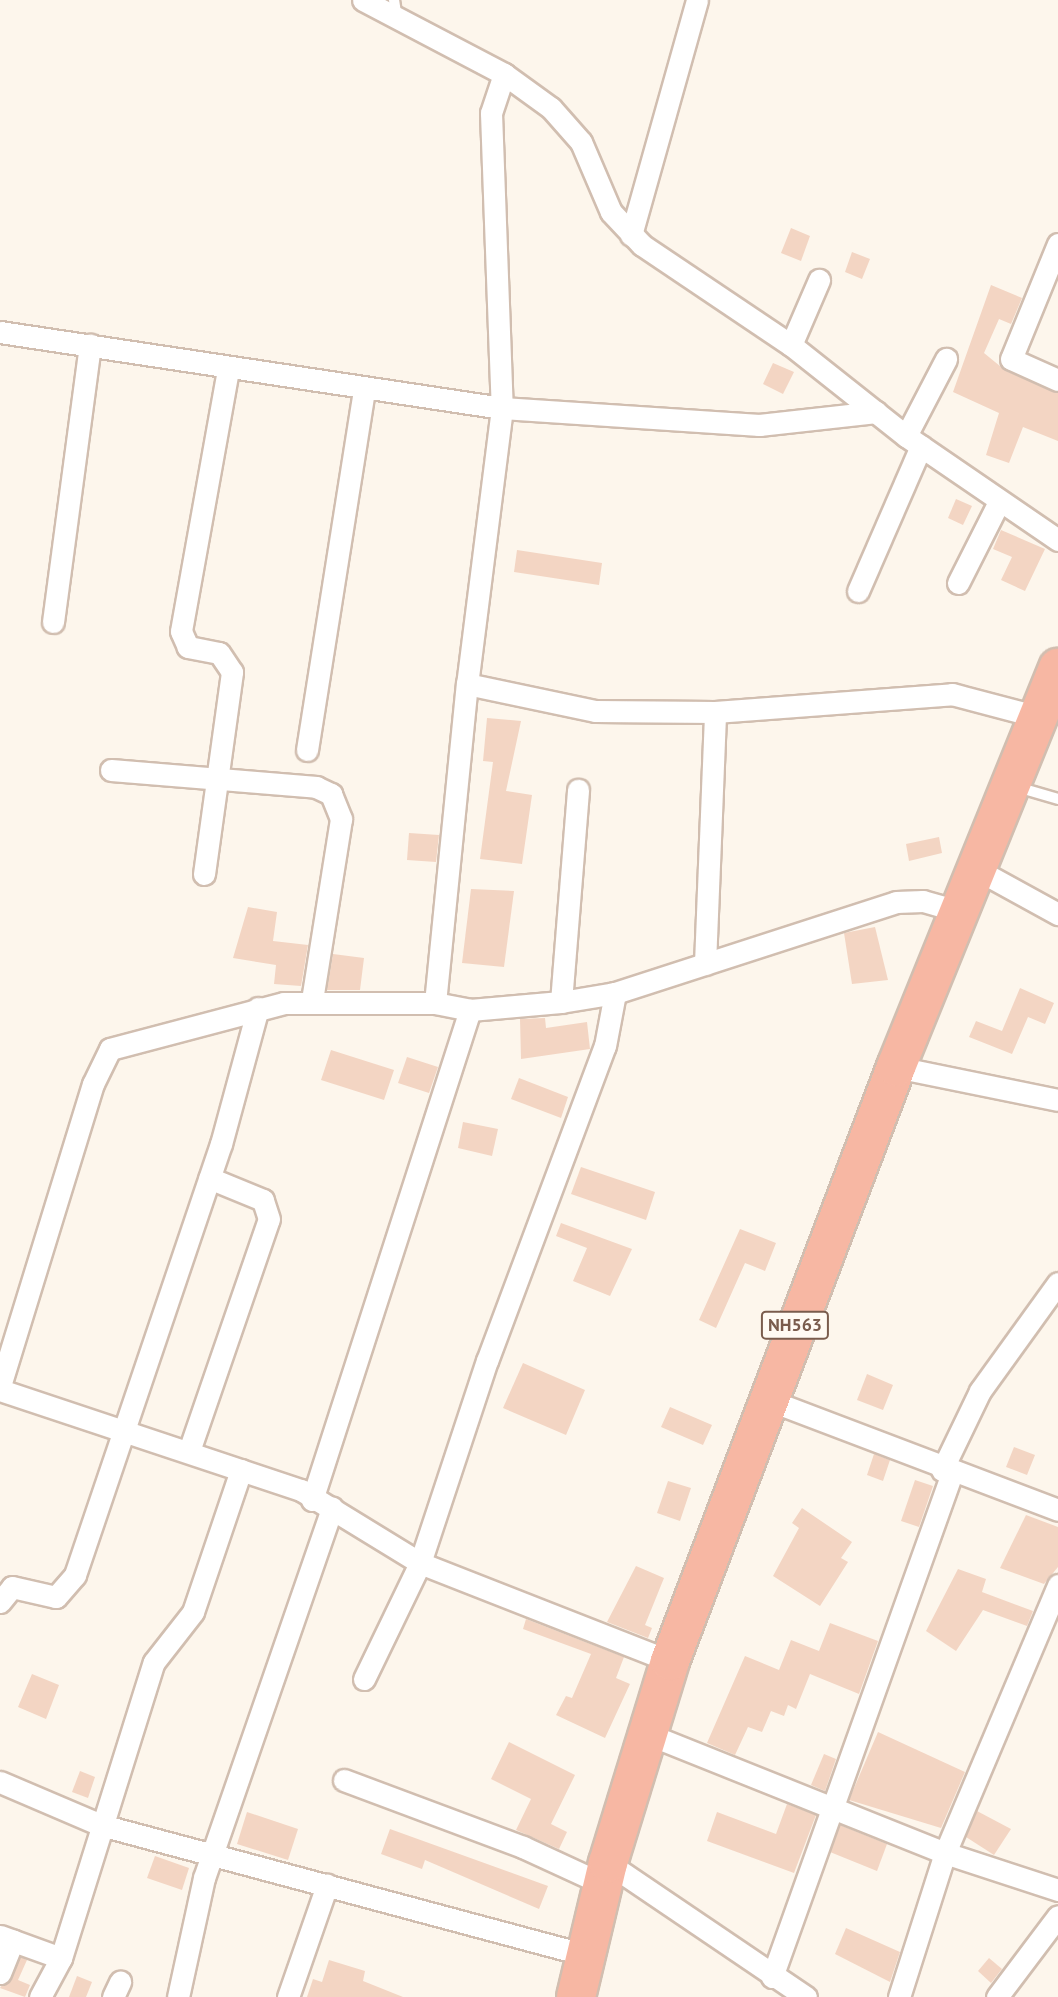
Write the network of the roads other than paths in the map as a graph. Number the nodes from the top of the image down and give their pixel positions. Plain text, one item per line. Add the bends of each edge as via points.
1 (363, 0) edge
2 (697, 0) edge
3 (396, 10) edge
4 (504, 74) junction
5 (631, 235) junction
6 (1058, 244) edge
7 (819, 280) dead end
8 (0, 332) edge
9 (90, 344) junction
10 (791, 345) junction
11 (946, 359) dead end
12 (228, 369) junction
13 (1058, 380) edge
14 (364, 390) junction
15 (502, 408) junction
16 (876, 412) junction
17 (914, 441) junction
18 (999, 502) junction
19 (1058, 540) edge
20 (958, 583) dead end
21 (858, 591) dead end
22 (52, 622) dead end
23 (1058, 668) edge
24 (467, 684) junction
25 (715, 712) junction
26 (1039, 717) junction
27 (307, 750) dead end
28 (111, 771) dead end
29 (216, 779) junction
30 (1011, 785) junction
31 (578, 789) dead end
32 (1058, 800) edge
33 (976, 869) junction
34 (204, 874) dead end
35 (959, 911) junction
36 (1058, 914) edge
37 (705, 964) junction
38 (614, 993) junction
39 (312, 1000) junction
40 (561, 1002) junction
41 (435, 1003) junction
42 (258, 1008) junction
43 (470, 1010) junction
44 (896, 1067) junction
45 (1058, 1100) edge
46 (209, 1178) junction
47 (1058, 1283) edge
48 (0, 1388) edge
49 (766, 1399) junction
50 (124, 1426) junction
51 (188, 1451) junction
52 (241, 1470) junction
53 (947, 1471) junction
54 (322, 1504) junction
55 (1058, 1510) edge
56 (420, 1563) junction
57 (1058, 1585) edge
58 (0, 1602) edge
59 (670, 1661) junction
60 (364, 1679) dead end
61 (650, 1734) junction
62 (344, 1780) dead end
63 (0, 1782) edge
64 (831, 1809) junction
65 (101, 1825) junction
66 (213, 1852) junction
67 (945, 1853) junction
68 (605, 1874) junction
69 (327, 1885) junction
70 (1058, 1890) edge
71 (1058, 1916) edge
72 (7, 1938) edge
73 (586, 1955) junction
74 (61, 1958) junction
75 (0, 1973) edge
76 (772, 1977) junction
77 (40, 1997) edge
78 (178, 1997) edge
79 (288, 1997) edge
80 (576, 1997) edge
81 (806, 1997) edge
82 (899, 1997) edge
83 (998, 1997) edge

1 - 3 street
2 - 5 street
3 - 4 street
4 - 5 street via 569,126 611,212
4 - 15 street via 491,113
5 - 10 street
6 - 13 street via 1012,359
7 - 10 street
8 - 9 street
9 - 12 street
9 - 22 street
10 - 16 street
11 - 17 street
12 - 14 street
12 - 29 street via 181,631 188,648 219,653 230,663
14 - 15 street
14 - 27 street
15 - 16 street via 759,425
15 - 24 street
16 - 17 street
17 - 18 street
17 - 21 street
18 - 19 street
18 - 20 street
23 - 26 highway, NH563
24 - 25 street via 595,711
24 - 41 street
25 - 26 street via 952,695
25 - 37 street
26 - 30 highway, NH563
28 - 29 street
29 - 34 street
29 - 39 street via 316,787 339,806
30 - 32 lane
30 - 33 highway, NH563
31 - 40 street
33 - 35 highway, NH563
33 - 36 street
35 - 37 street via 907,900
35 - 44 highway, NH563
37 - 38 street
38 - 40 street
38 - 56 street via 605,1046 487,1361
39 - 41 street
39 - 42 street
40 - 43 street
41 - 43 street
42 - 46 street
42 - 48 street via 110,1049 100,1064
43 - 54 street
44 - 45 street
44 - 49 highway, NH563
46 - 50 street
46 - 51 street via 263,1200 269,1219
47 - 53 street via 980,1391
48 - 50 street
49 - 53 street
49 - 59 highway, NH563
50 - 51 street
50 - 58 street via 70,1585 56,1597 12,1587
51 - 52 street
52 - 54 street
52 - 65 street via 193,1612 154,1662
53 - 55 street
53 - 64 street
54 - 56 street
54 - 66 street
56 - 59 street
56 - 60 street
57 - 67 street
59 - 61 highway, NH563
61 - 64 street
61 - 68 highway, NH563
62 - 68 street
63 - 65 street
64 - 67 street
64 - 76 street
65 - 66 street
65 - 74 street
66 - 69 street
66 - 78 street
67 - 70 street
67 - 82 street
68 - 73 highway, NH563
68 - 76 street
69 - 73 street
69 - 79 street
71 - 83 street
72 - 74 street
72 - 75 street
73 - 80 highway, NH563
74 - 77 street
76 - 81 street

